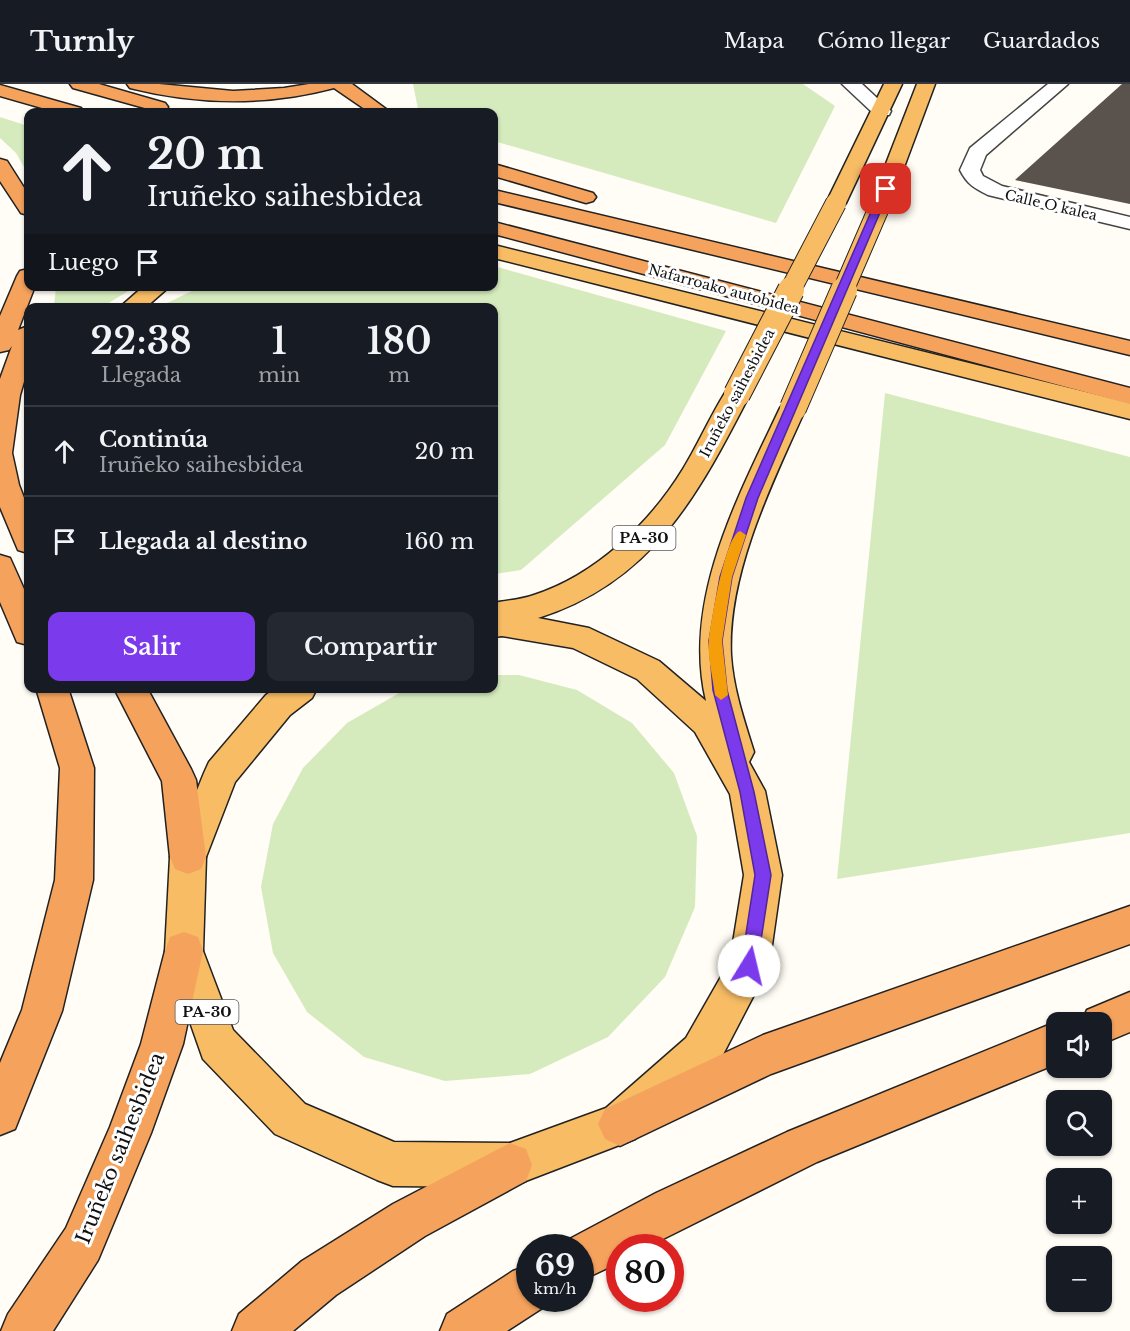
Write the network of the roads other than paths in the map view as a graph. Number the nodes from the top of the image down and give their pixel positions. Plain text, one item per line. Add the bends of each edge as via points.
1 (80, 84) edge
2 (136, 84) edge
3 (330, 84) edge
4 (340, 84) edge
5 (851, 84) edge
6 (893, 84) edge
7 (926, 84) edge
8 (1059, 84) edge
9 (0, 90) edge
10 (382, 106) edge
11 (61, 108) edge
12 (164, 108) edge
13 (882, 111) junction
14 (0, 165) edge
15 (498, 171) edge
16 (498, 197) edge
17 (24, 203) edge
18 (1130, 223) edge
19 (498, 229) edge
20 (498, 253) edge
21 (24, 286) edge
22 (152, 291) edge
23 (888, 292) junction
24 (137, 303) edge
25 (0, 345) edge
26 (24, 345) edge
27 (1130, 348) edge
28 (1130, 396) edge
29 (1130, 411) edge
30 (0, 454) edge
31 (24, 532) edge
32 (0, 566) edge
33 (498, 614) edge
34 (24, 623) edge
35 (498, 625) edge
36 (54, 693) edge
37 (133, 693) edge
38 (295, 693) edge
39 (747, 792) junction
40 (188, 857) junction
41 (1130, 925) edge
42 (184, 951) junction
43 (1130, 1012) edge
44 (1112, 1019) edge
45 (1046, 1047) edge
46 (0, 1114) edge
47 (620, 1124) junction
48 (510, 1164) junction
49 (594, 1251) edge
50 (516, 1297) edge
51 (25, 1331) edge
52 (256, 1331) edge
53 (464, 1331) edge

1 - 12 highway
2 - 3 highway via 180,93 236,96 284,94
4 - 10 highway
5 - 13 street
6 - 13 highway, Iruñeko saihesbidea / PA-30
7 - 39 highway, PA-30, bridge via 878,210 752,498 726,577 715,641 720,690
8 - 18 street, Calle O kalea via 977,152 970,170 975,180 996,191
9 - 11 highway
13 - 33 highway, Iruñeko saihesbidea / PA-30, bridge via 737,394 676,502 654,530 622,559 585,584 546,604
14 - 17 highway
15 - 23 highway via 785,247
16 - 23 highway
19 - 28 highway, Nafarroako autobidea
20 - 29 highway
21 - 25 highway
22 - 24 highway
23 - 27 highway
26 - 30 highway via 8,395
30 - 31 highway via 5,485
32 - 34 highway
35 - 39 highway, PA-30 via 578,637 648,670 707,722
36 - 46 highway via 77,768 74,880 42,1011
37 - 40 highway via 179,780
38 - 40 highway, PA-30 via 278,705 221,773
39 - 47 highway, PA-30 via 763,875 749,966 701,1053
40 - 42 highway, PA-30
41 - 47 highway via 763,1056
42 - 48 highway, PA-30 via 218,1044 290,1119 393,1164
42 - 51 highway, Iruñeko saihesbidea / PA-30 via 162,1044 82,1244
43 - 44 highway
45 - 49 highway via 802,1148
47 - 48 highway, PA-30
48 - 52 highway, PA-30 via 409,1220 319,1278
50 - 53 highway

